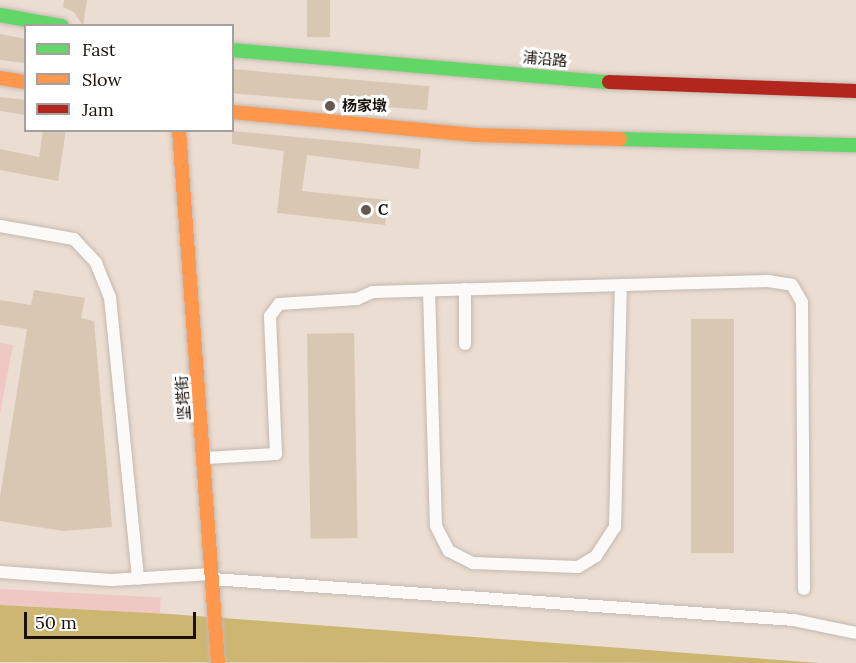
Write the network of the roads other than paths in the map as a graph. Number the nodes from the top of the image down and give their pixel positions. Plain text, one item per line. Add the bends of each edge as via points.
1 (0, 15) edge
2 (51, 24) edge
3 (234, 50) edge
4 (0, 78) edge
5 (24, 82) edge
6 (856, 91) edge
7 (234, 112) edge
8 (179, 132) edge
9 (856, 145) edge
10 (0, 228) edge
11 (621, 285) junction
12 (465, 289) junction
13 (429, 291) junction
14 (465, 344) dead end
15 (204, 458) junction
16 (0, 572) edge
17 (212, 577) junction
18 (138, 579) junction
19 (804, 589) dead end
20 (856, 633) edge
21 (218, 663) edge

1 - 2 main road
3 - 6 main road, 浦沿路 via 637,84
4 - 5 main road
7 - 9 main road via 475,135
8 - 15 main road, 坚塔街
10 - 18 lane via 74,239 96,263 110,297
11 - 12 lane
11 - 13 lane via 615,527 596,556 578,567 473,563 448,551 436,526
11 - 19 lane via 768,280 792,285 802,302
12 - 13 lane
12 - 14 lane
13 - 15 lane via 373,292 357,299 279,304 270,316 276,454
15 - 17 main road, 坚塔街
16 - 18 lane
17 - 18 lane
17 - 20 lane via 794,620
17 - 21 main road, 坚塔街

